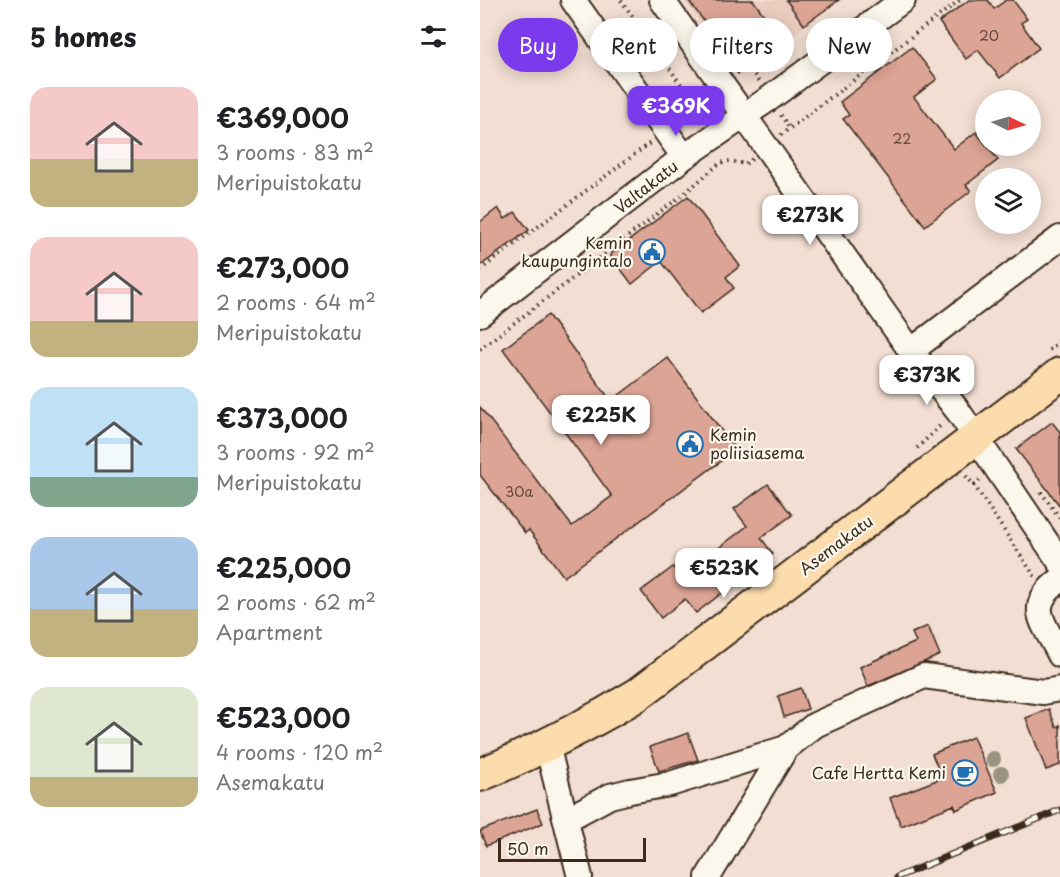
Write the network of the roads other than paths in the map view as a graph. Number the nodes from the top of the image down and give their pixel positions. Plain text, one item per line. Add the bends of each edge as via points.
1 (573, 0) edge
2 (663, 0) edge
3 (903, 0) edge
4 (743, 116) junction
5 (684, 157) junction
6 (1060, 238) edge
7 (480, 314) edge
8 (911, 351) junction
9 (1051, 365) edge
10 (976, 437) junction
11 (1060, 562) edge
12 (1053, 586) edge
13 (1060, 655) edge
14 (1060, 689) edge
15 (548, 745) junction
16 (786, 748) junction
17 (480, 775) edge
18 (567, 819) junction
19 (580, 877) edge
20 (708, 877) edge

1 - 5 street
2 - 4 street
3 - 4 street, Valtakatu
4 - 5 street, Valtakatu
4 - 8 street
5 - 7 street, Valtakatu
6 - 8 street
8 - 10 street
9 - 10 main road, Asemakatu
10 - 11 street
10 - 15 main road, Asemakatu via 637,695
12 - 13 street via 1038,606
14 - 16 street via 1043,692 924,676 815,725
15 - 17 main road, Asemakatu
15 - 18 street
16 - 18 street via 670,784 610,796
16 - 20 street
18 - 19 street

